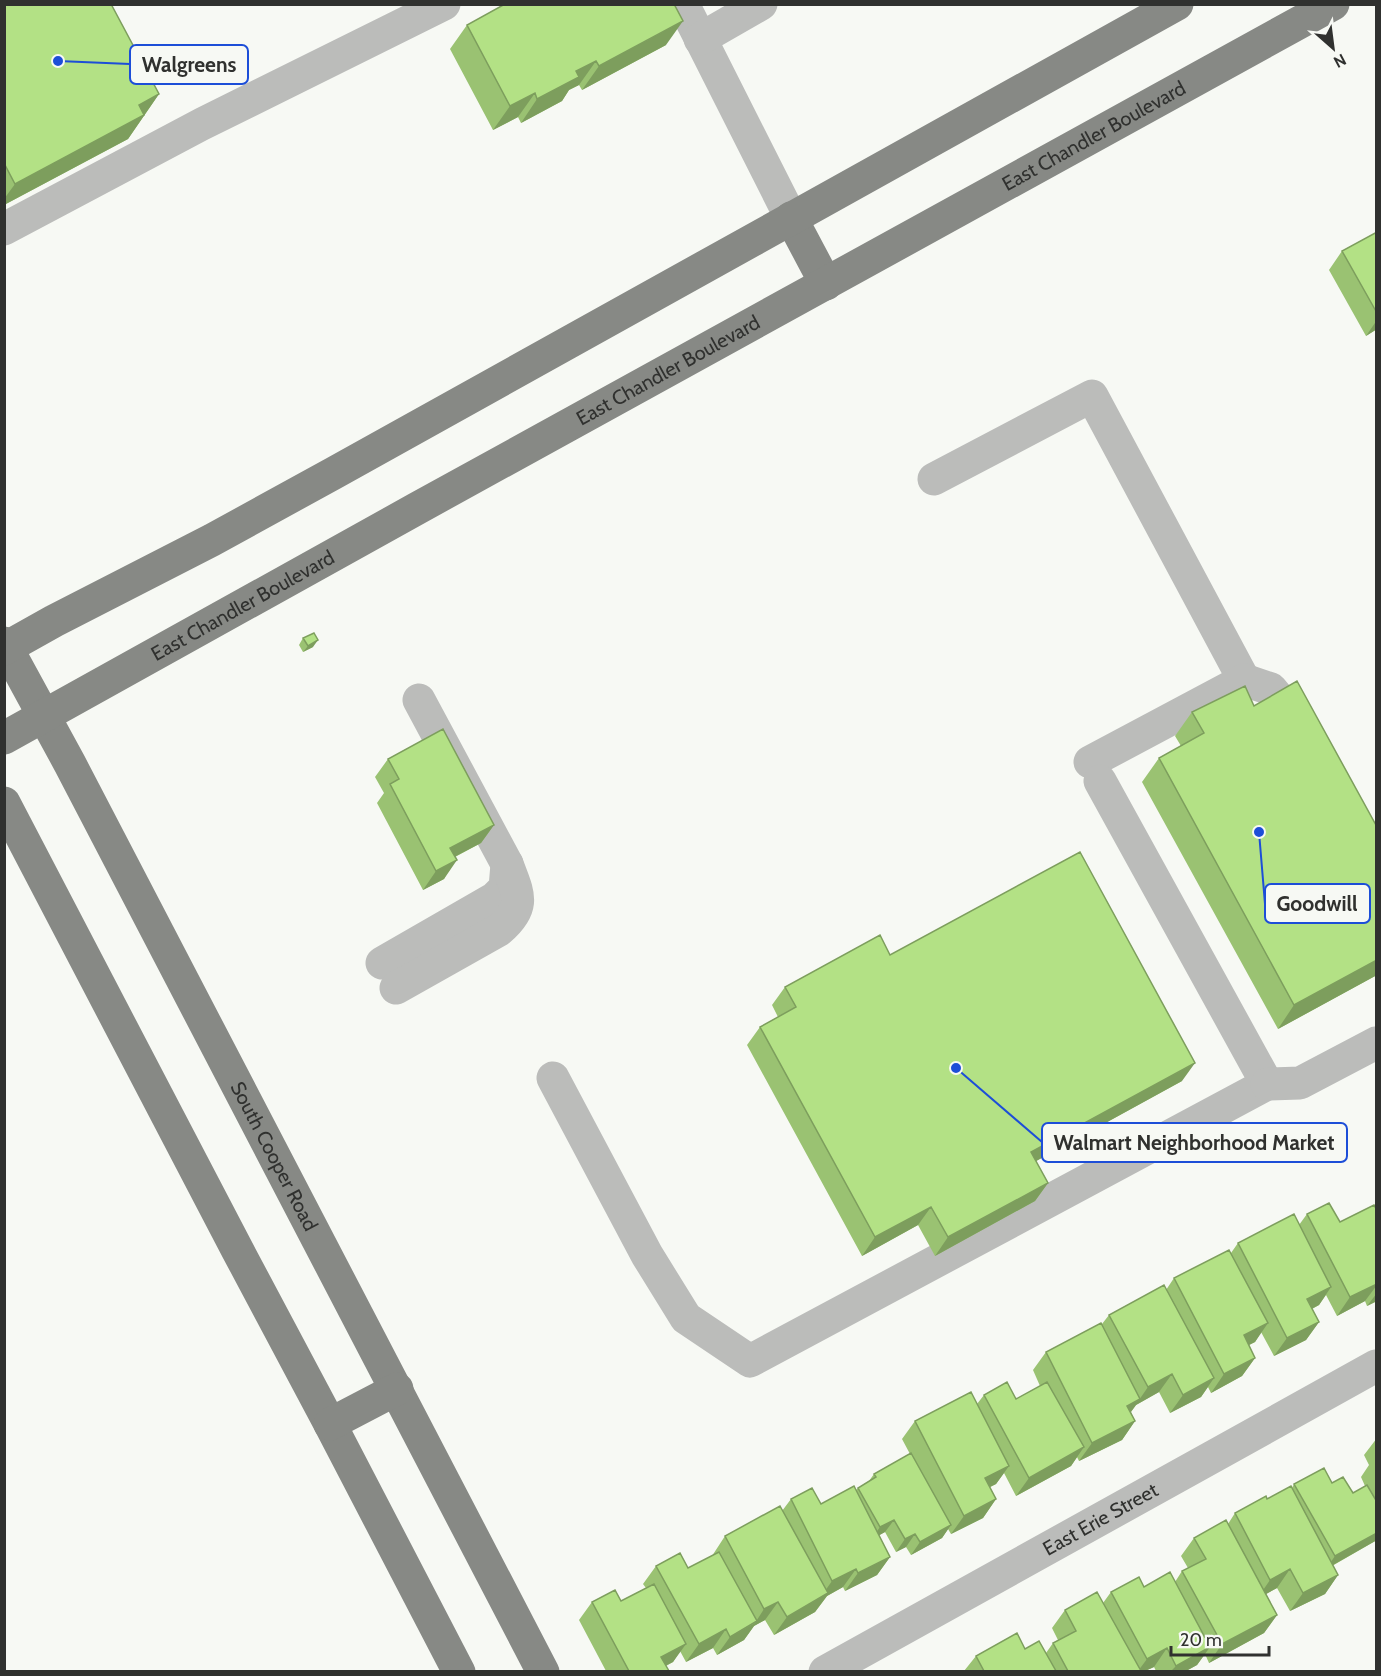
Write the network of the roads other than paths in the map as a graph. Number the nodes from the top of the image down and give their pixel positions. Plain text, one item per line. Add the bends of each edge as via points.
1 (444, 4) edge
2 (683, 4) edge
3 (761, 4) edge
4 (1177, 4) edge
5 (1333, 4) edge
6 (700, 39) junction
7 (791, 218) junction
8 (4, 229) edge
9 (826, 284) junction
10 (934, 479) dead end
11 (5, 647) edge
12 (1244, 680) junction
13 (419, 700) dead end
14 (43, 716) junction
15 (4, 738) edge
16 (1314, 759) edge
17 (4, 803) edge
18 (389, 975) dead end
19 (1377, 1043) edge
20 (553, 1078) dead end
21 (1267, 1084) junction
22 (1377, 1366) edge
23 (397, 1389) junction
24 (330, 1424) junction
25 (459, 1671) edge
26 (543, 1671) edge
27 (825, 1671) edge

1 - 8 street via 202,124
2 - 6 street
3 - 6 street
4 - 7 main road
5 - 9 main road, East Chandler Boulevard
6 - 7 street
7 - 9 main road
7 - 11 main road via 273,507
9 - 14 main road, East Chandler Boulevard
10 - 12 street via 1092,396
11 - 14 main road, South Cooper Road
12 - 16 street via 1270,689 1286,707
12 - 21 street via 1095,772
13 - 18 street via 507,864 517,892 517,908 499,930
14 - 15 main road, East Chandler Boulevard
14 - 23 main road, South Cooper Road
17 - 24 main road
19 - 21 street via 1300,1083
20 - 21 street via 647,1255 686,1318 750,1361
22 - 27 street, East Erie Street
23 - 24 main road
23 - 26 main road, South Cooper Road
24 - 25 main road

